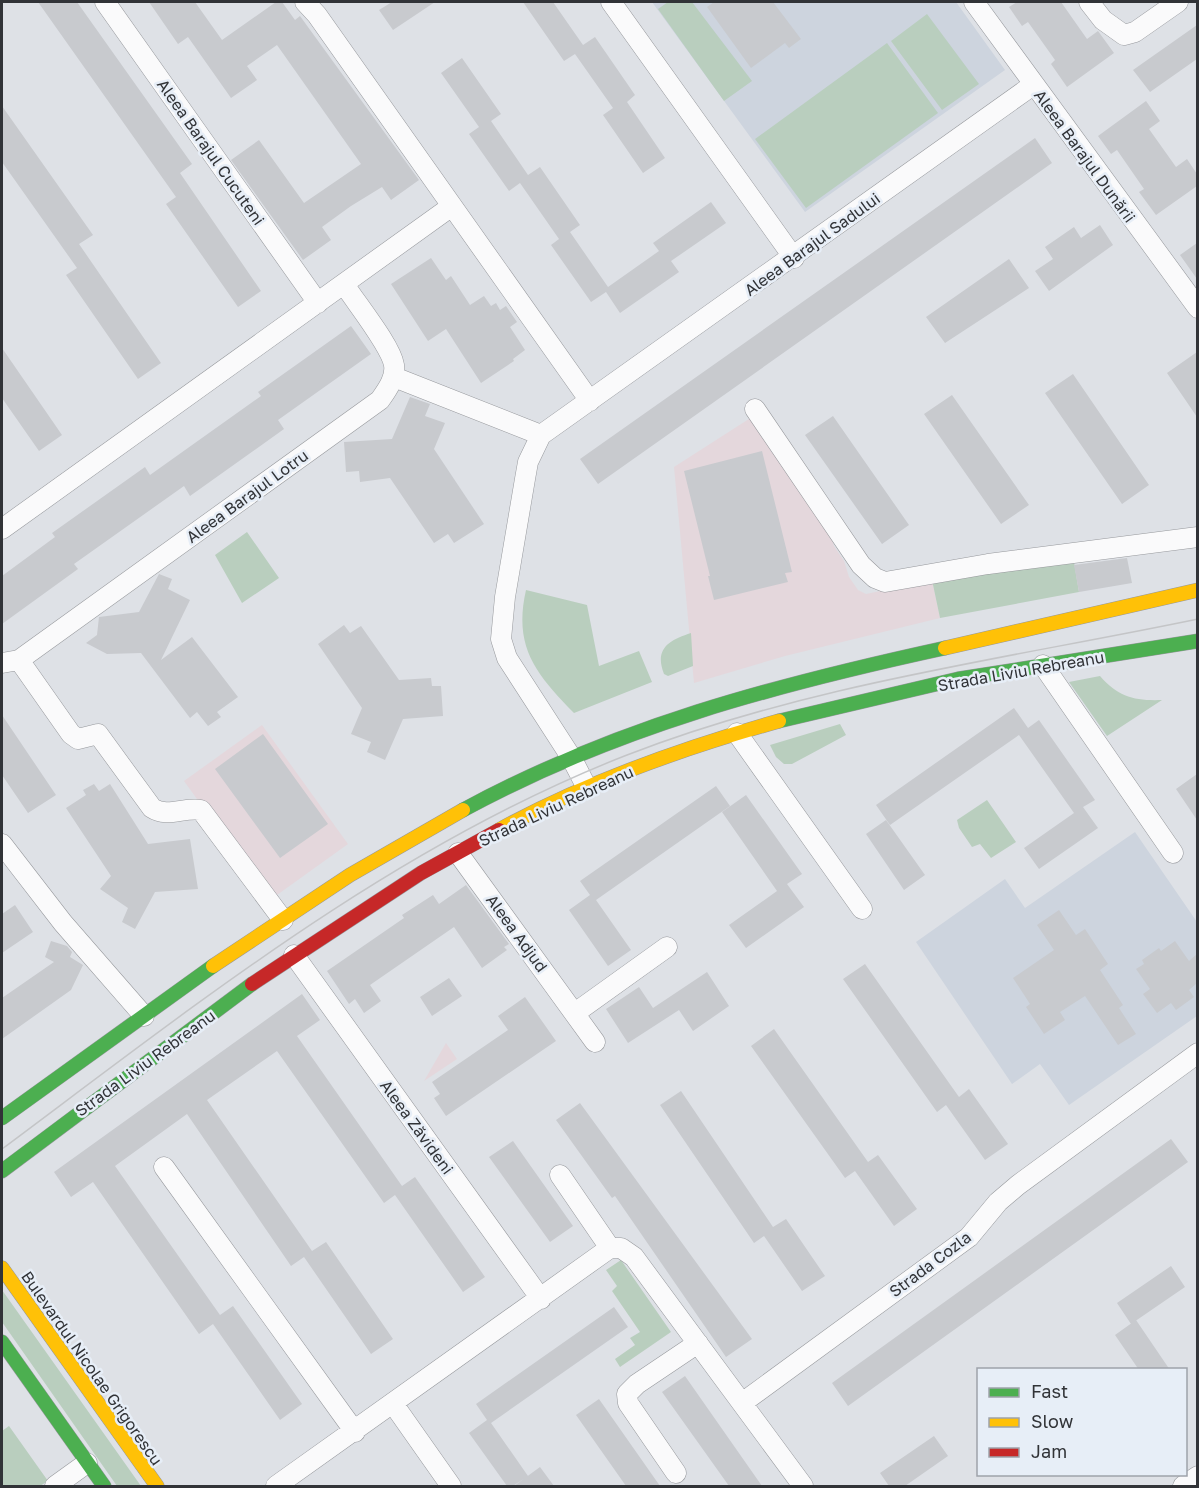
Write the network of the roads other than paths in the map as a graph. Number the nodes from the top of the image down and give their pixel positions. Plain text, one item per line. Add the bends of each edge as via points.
1 (105, 2) edge
2 (305, 2) edge
3 (611, 2) edge
4 (974, 2) edge
5 (1089, 2) edge
6 (1178, 2) edge
7 (1033, 85) junction
8 (452, 206) junction
9 (794, 258) junction
10 (344, 285) junction
11 (318, 303) junction
12 (1197, 308) edge
13 (394, 377) junction
14 (590, 401) junction
15 (755, 409) dead end
16 (540, 435) junction
17 (2, 529) edge
18 (1197, 537) edge
19 (1197, 590) edge
20 (1197, 641) edge
21 (10, 661) edge
22 (1043, 665) junction
23 (737, 733) junction
24 (571, 757) junction
25 (587, 788) junction
26 (2, 844) edge
27 (458, 853) junction
28 (1173, 853) dead end
29 (862, 909) dead end
30 (283, 920) junction
31 (667, 947) dead end
32 (294, 955) junction
33 (575, 1013) junction
34 (144, 1016) junction
35 (595, 1042) dead end
36 (1197, 1053) edge
37 (2, 1118) edge
38 (164, 1167) dead end
39 (2, 1171) edge
40 (560, 1174) dead end
41 (610, 1248) junction
42 (2, 1268) edge
43 (540, 1299) junction
44 (2, 1342) edge
45 (698, 1343) junction
46 (742, 1402) junction
47 (393, 1405) junction
48 (355, 1432) junction
49 (87, 1463) junction
50 (676, 1473) dead end
51 (1197, 1476) edge
52 (55, 1486) edge
53 (104, 1486) edge
54 (156, 1486) edge
55 (276, 1486) edge
56 (450, 1486) edge
57 (803, 1486) edge
58 (1183, 1486) edge

1 - 11 street, Aleea Barajul Cucuteni
2 - 8 street
3 - 9 street
4 - 7 street, Aleea Barajul Dunării
5 - 6 street via 1103,20 1124,36
7 - 9 street, Aleea Barajul Sadului
7 - 12 street, Aleea Barajul Dunării
8 - 10 street
8 - 14 street
9 - 14 street, Aleea Barajul Sadului
10 - 11 street
10 - 13 street via 388,350
11 - 17 street
13 - 16 street
13 - 21 street, Aleea Barajul Lotru via 380,400 368,410
14 - 16 street, Aleea Barajul Sadului
15 - 18 street via 861,565 885,582 988,564
16 - 24 street via 526,471 501,639 507,658
19 - 24 street via 779,685 671,717
20 - 22 street, Strada Liviu Rebreanu
21 - 30 street via 71,734 78,739 98,734 152,808 167,813 201,810
22 - 23 street, Strada Liviu Rebreanu via 878,698
22 - 28 street
23 - 25 street, Strada Liviu Rebreanu
23 - 29 street
24 - 25 street
24 - 30 street via 446,819
25 - 27 street, Strada Liviu Rebreanu
26 - 34 street via 63,923
27 - 32 street, Strada Liviu Rebreanu
27 - 33 street, Aleea Adjud
30 - 34 street
31 - 33 street
32 - 39 street, Strada Liviu Rebreanu
32 - 43 street, Aleea Zăvideni
33 - 35 street, Aleea Adjud
34 - 37 street
36 - 46 street, Strada Cozla via 1018,1185 969,1237
38 - 48 street
40 - 41 street
41 - 43 street
41 - 45 street via 621,1248 634,1257
42 - 54 street, Bulevardul Nicolae Grigorescu
43 - 47 street
44 - 49 street
45 - 46 street
45 - 50 street via 627,1394 628,1403
46 - 57 street
47 - 48 street
47 - 56 street
48 - 55 street
49 - 52 street
49 - 53 street
51 - 58 street

